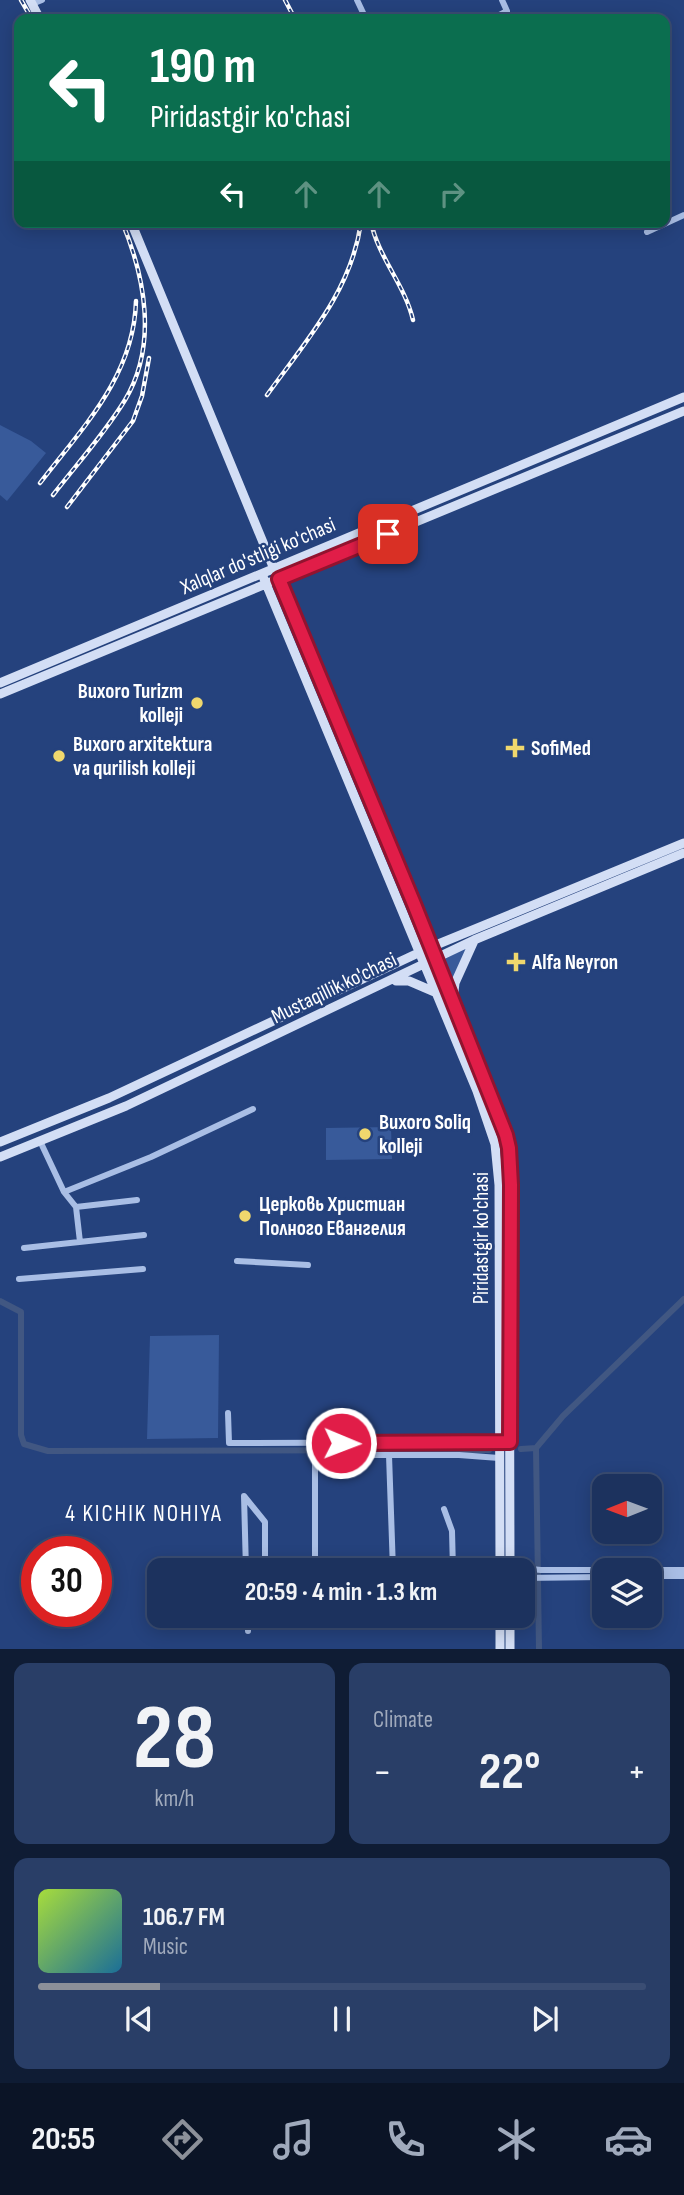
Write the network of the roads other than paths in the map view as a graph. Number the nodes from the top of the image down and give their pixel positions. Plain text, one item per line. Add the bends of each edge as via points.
1 (42, 0) edge
2 (502, 0) edge
3 (31, 2) edge
4 (501, 14) edge
5 (133, 228) edge
6 (656, 228) edge
7 (647, 232) dead end
8 (684, 397) edge
9 (684, 411) edge
10 (274, 568) junction
11 (262, 574) junction
12 (279, 579) junction
13 (267, 584) junction
14 (0, 683) edge
15 (0, 694) edge
16 (357, 771) junction
17 (348, 776) junction
18 (684, 843) edge
19 (684, 853) edge
20 (671, 854) junction
21 (543, 906) junction
22 (474, 940) junction
23 (431, 947) junction
24 (420, 952) junction
25 (435, 959) junction
26 (425, 964) junction
27 (387, 983) junction
28 (436, 993) junction
29 (453, 1001) junction
30 (200, 1056) junction
31 (205, 1069) junction
32 (253, 1110) dead end
33 (42, 1125) junction
34 (43, 1140) junction
35 (0, 1142) edge
36 (0, 1157) edge
37 (499, 1185) junction
38 (511, 1185) junction
39 (64, 1192) junction
40 (137, 1200) dead end
41 (76, 1207) junction
42 (144, 1234) dead end
43 (80, 1242) junction
44 (24, 1248) dead end
45 (237, 1261) dead end
46 (308, 1265) dead end
47 (143, 1269) dead end
48 (19, 1279) dead end
49 (228, 1413) dead end
50 (499, 1442) junction
51 (510, 1442) junction
52 (389, 1455) junction
53 (499, 1458) junction
54 (444, 1509) dead end
55 (246, 1558) edge
56 (265, 1558) edge
57 (314, 1558) edge
58 (393, 1558) edge
59 (453, 1558) edge
60 (500, 1558) edge
61 (510, 1558) edge
62 (662, 1570) edge
63 (684, 1570) edge
64 (592, 1571) edge
65 (535, 1573) edge
66 (538, 1573) junction
67 (535, 1574) edge
68 (592, 1576) edge
69 (662, 1576) edge
70 (684, 1576) edge
71 (500, 1628) edge
72 (510, 1628) edge
73 (500, 1649) edge
74 (510, 1649) edge

1 - 3 street
2 - 4 street via 507,11
5 - 10 main road, Piridastgir ko'chasi
6 - 7 street
8 - 10 main road, Xalqlar do'stligi ko'chasi
9 - 12 main road, Xalqlar do'stligi ko'chasi
10 - 11 main road, Xalqlar do'stligi ko'chasi
10 - 12 main road, Piridastgir ko'chasi
11 - 13 main road, Piridastgir ko'chasi
11 - 14 main road, Xalqlar do'stligi ko'chasi
12 - 13 main road, Xalqlar do'stligi ko'chasi
12 - 16 main road, Piridastgir ko'chasi
13 - 15 main road, Xalqlar do'stligi ko'chasi
13 - 17 main road, Piridastgir ko'chasi
16 - 17 main road
16 - 23 main road, Piridastgir ko'chasi
17 - 24 main road, Piridastgir ko'chasi
18 - 20 main road, Mustaqillik ko'chasi
19 - 20 main road, Mustaqillik ko'chasi
20 - 21 main road, Mustaqillik ko'chasi
21 - 22 main road, Mustaqillik ko'chasi
21 - 23 main road, Mustaqillik ko'chasi
22 - 25 main road, Mustaqillik ko'chasi
22 - 29 main road
23 - 24 main road, Mustaqillik ko'chasi
23 - 25 main road, Piridastgir ko'chasi
24 - 26 main road, Piridastgir ko'chasi
24 - 30 main road, Mustaqillik ko'chasi
25 - 26 main road, Mustaqillik ko'chasi
25 - 29 main road, Piridastgir ko'chasi
26 - 27 main road, Mustaqillik ko'chasi
26 - 28 main road, Piridastgir ko'chasi
27 - 28 main road via 409,981
27 - 31 main road, Mustaqillik ko'chasi
28 - 37 main road, Piridastgir ko'chasi via 489,1123
29 - 38 main road, Piridastgir ko'chasi via 501,1120 509,1148
30 - 31 main road
30 - 33 main road, Mustaqillik ko'chasi
31 - 34 main road, Mustaqillik ko'chasi
32 - 39 street
33 - 34 main road
33 - 35 main road, Mustaqillik ko'chasi
34 - 36 main road, Mustaqillik ko'chasi
34 - 39 street
37 - 38 main road
37 - 50 main road, Piridastgir ko'chasi
38 - 51 main road, Piridastgir ko'chasi
39 - 41 street
40 - 41 street
41 - 43 street
42 - 43 street
43 - 44 street
45 - 46 street
47 - 48 street
49 - 50 street via 229,1443
50 - 51 main road
50 - 53 main road, Piridastgir ko'chasi
51 - 61 main road, Piridastgir ko'chasi
52 - 53 street
52 - 57 street via 314,1455
52 - 58 street
53 - 60 main road, Piridastgir ko'chasi
54 - 59 street via 452,1531
55 - 56 street via 244,1496 265,1522
62 - 63 street
64 - 66 street
65 - 66 street
66 - 67 street
66 - 68 street
69 - 70 street
71 - 73 main road
72 - 74 main road

